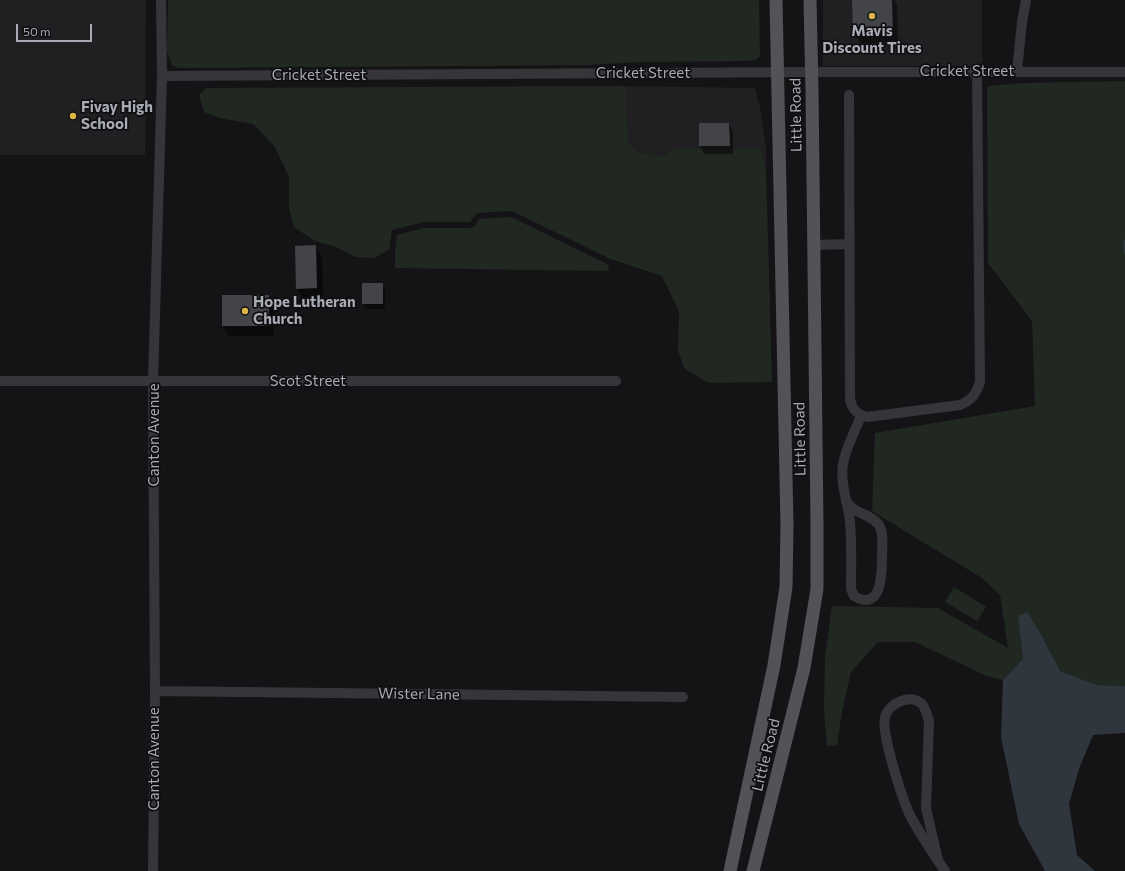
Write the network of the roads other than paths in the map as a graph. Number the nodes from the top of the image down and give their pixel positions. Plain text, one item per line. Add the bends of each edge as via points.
1 (161, 0) edge
2 (776, 0) edge
3 (810, 0) edge
4 (1026, 0) edge
5 (977, 71) junction
6 (1018, 71) junction
7 (777, 72) junction
8 (811, 72) junction
9 (1125, 72) edge
10 (162, 76) junction
11 (849, 95) dead end
12 (849, 244) junction
13 (814, 245) junction
14 (0, 381) edge
15 (153, 381) junction
16 (616, 381) dead end
17 (861, 416) junction
18 (846, 502) junction
19 (155, 692) junction
20 (683, 697) dead end
21 (938, 860) junction
22 (153, 871) edge
23 (730, 871) edge
24 (753, 871) edge
25 (945, 871) edge

1 - 10 street, Canton Avenue
2 - 7 main road, Little Road
3 - 8 main road, Little Road
4 - 6 street
5 - 6 street, Cricket Street
5 - 8 street, Cricket Street
5 - 17 street via 980,382 977,392 968,402 960,405
6 - 9 street, Cricket Street
7 - 8 street, Cricket Street
7 - 10 street, Cricket Street
7 - 23 main road, Little Road via 786,587 774,664
8 - 13 main road, Little Road
10 - 15 street, Canton Avenue
11 - 12 street
12 - 13 street
12 - 17 street via 850,399 852,407
13 - 24 main road, Little Road via 817,589 804,668
14 - 15 street, Scot Street
15 - 16 street, Scot Street
15 - 19 street, Canton Avenue
17 - 18 street via 843,465
18 - 18 street via 850,522 851,589 854,596 870,600 876,595 882,574 882,532 880,526 871,518
19 - 20 street, Wister Lane
19 - 22 street, Canton Avenue
21 - 21 street via 926,808 929,721 921,703 911,699 891,706 885,716 888,749 908,811
21 - 25 street

